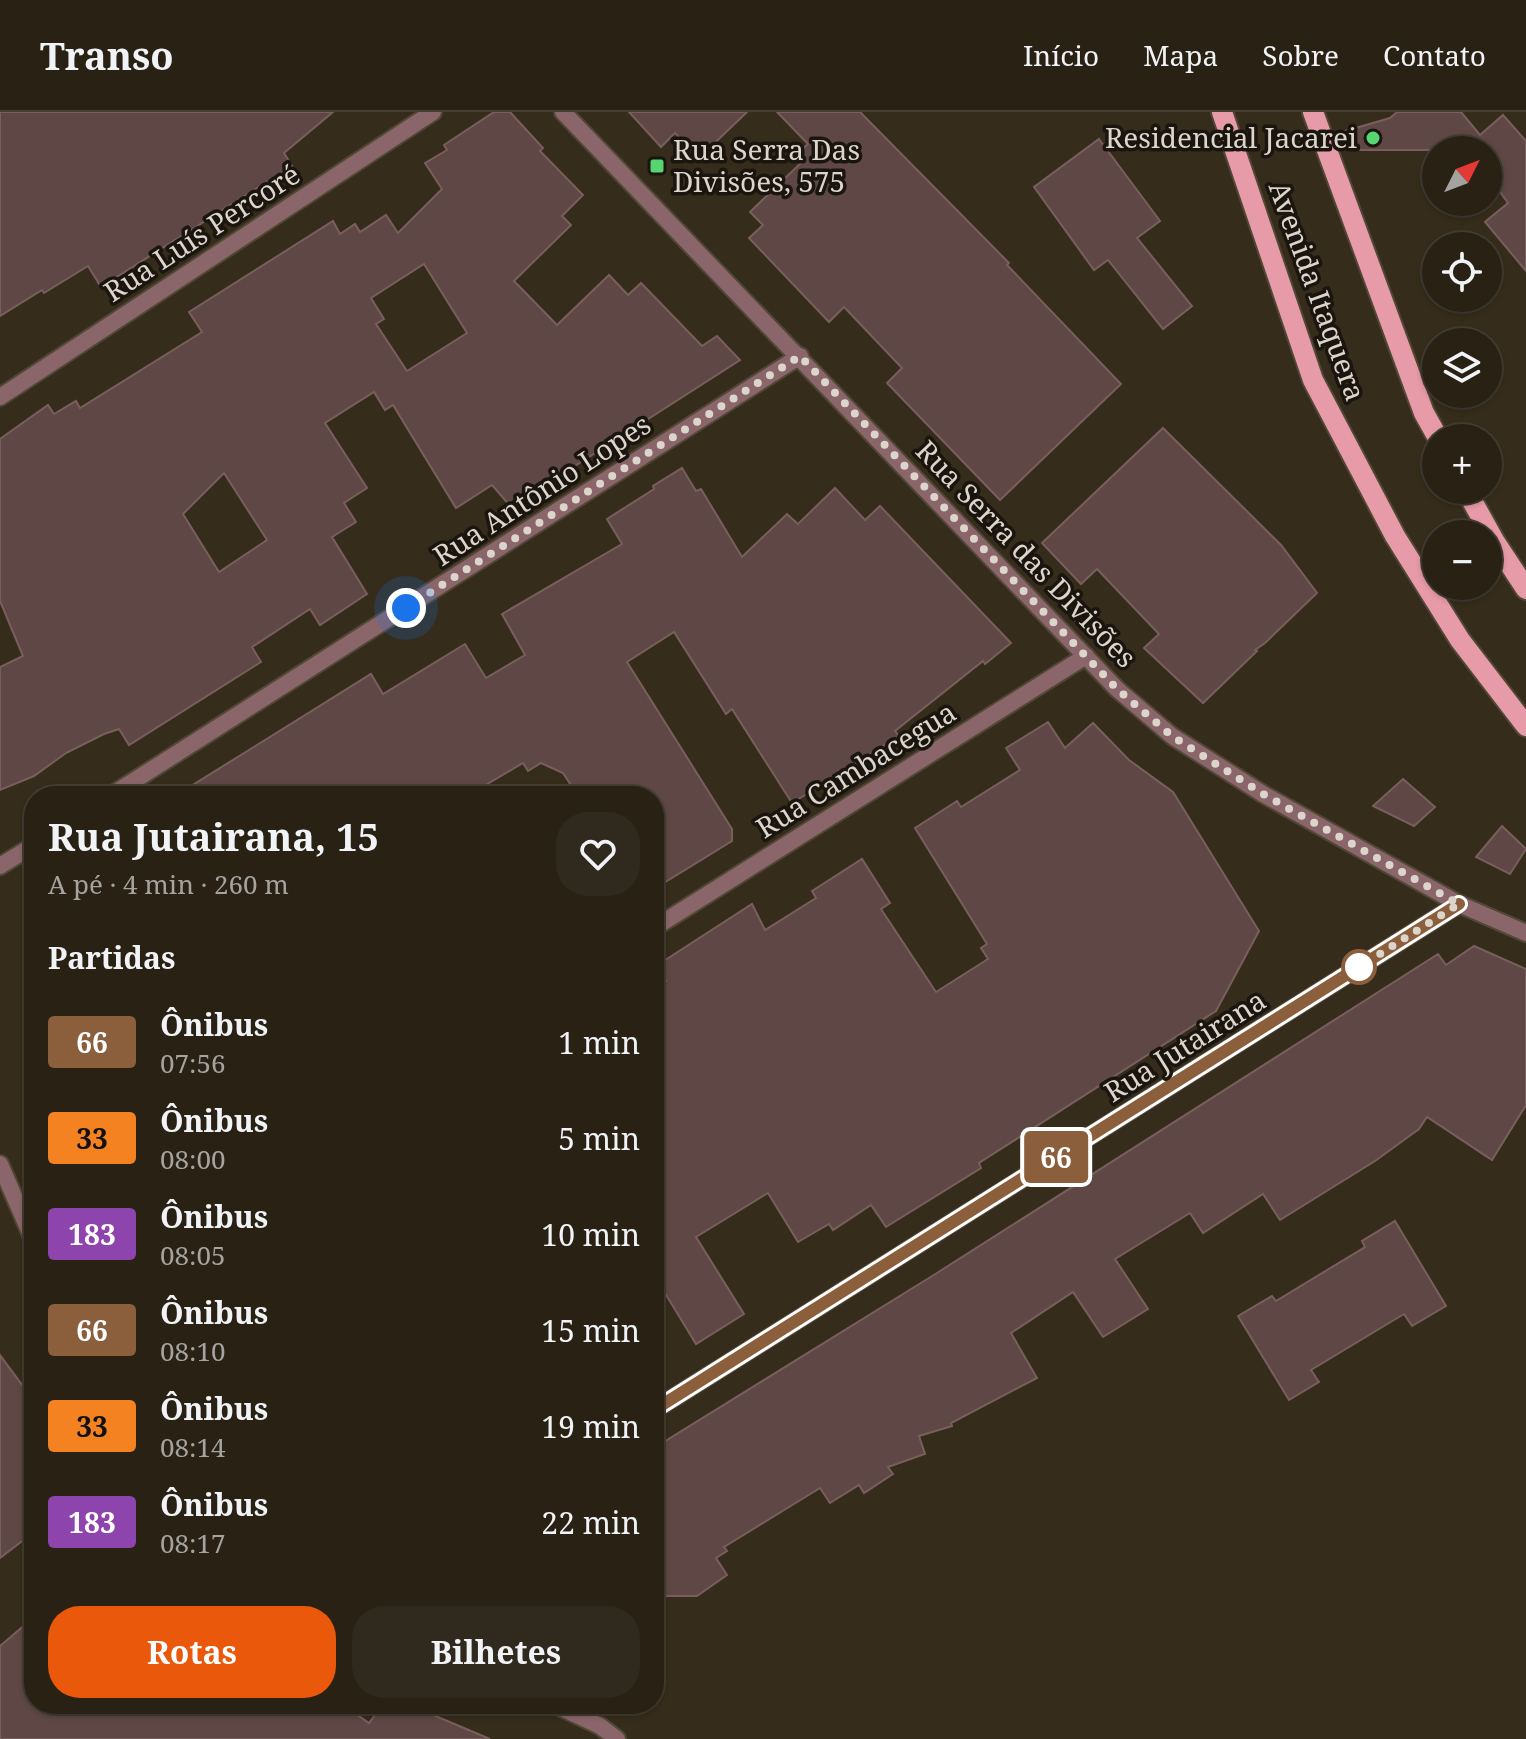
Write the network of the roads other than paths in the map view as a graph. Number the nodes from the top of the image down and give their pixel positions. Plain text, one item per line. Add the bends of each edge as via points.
1 (433, 112) edge
2 (563, 112) edge
3 (1222, 112) edge
4 (1313, 112) edge
5 (800, 356) junction
6 (0, 397) edge
7 (1430, 424) edge
8 (1474, 504) edge
9 (1526, 589) edge
10 (1086, 656) junction
11 (1526, 726) edge
12 (126, 786) edge
13 (24, 851) edge
14 (0, 866) edge
15 (1459, 904) junction
16 (664, 922) edge
17 (1526, 933) edge
18 (0, 1164) edge
19 (24, 1219) edge
20 (664, 1404) edge
21 (574, 1714) edge
22 (617, 1739) edge

1 - 6 street, Rua Luís Percoré
2 - 5 street, Rua Serra das Divisões
3 - 11 main road, Avenida Itaquera via 1313,380 1395,536 1460,640
4 - 7 main road, Avenida Itaquera
5 - 10 street, Rua Serra das Divisões
5 - 12 street, Rua Antônio Lopes
8 - 9 main road
10 - 15 street, Rua Serra das Divisões via 1172,736 1263,794
10 - 16 street, Rua Cambacegua
13 - 14 street
15 - 17 street, Rua Serra das Divisões
15 - 20 street, Rua Jutairana
18 - 19 street
21 - 22 street

